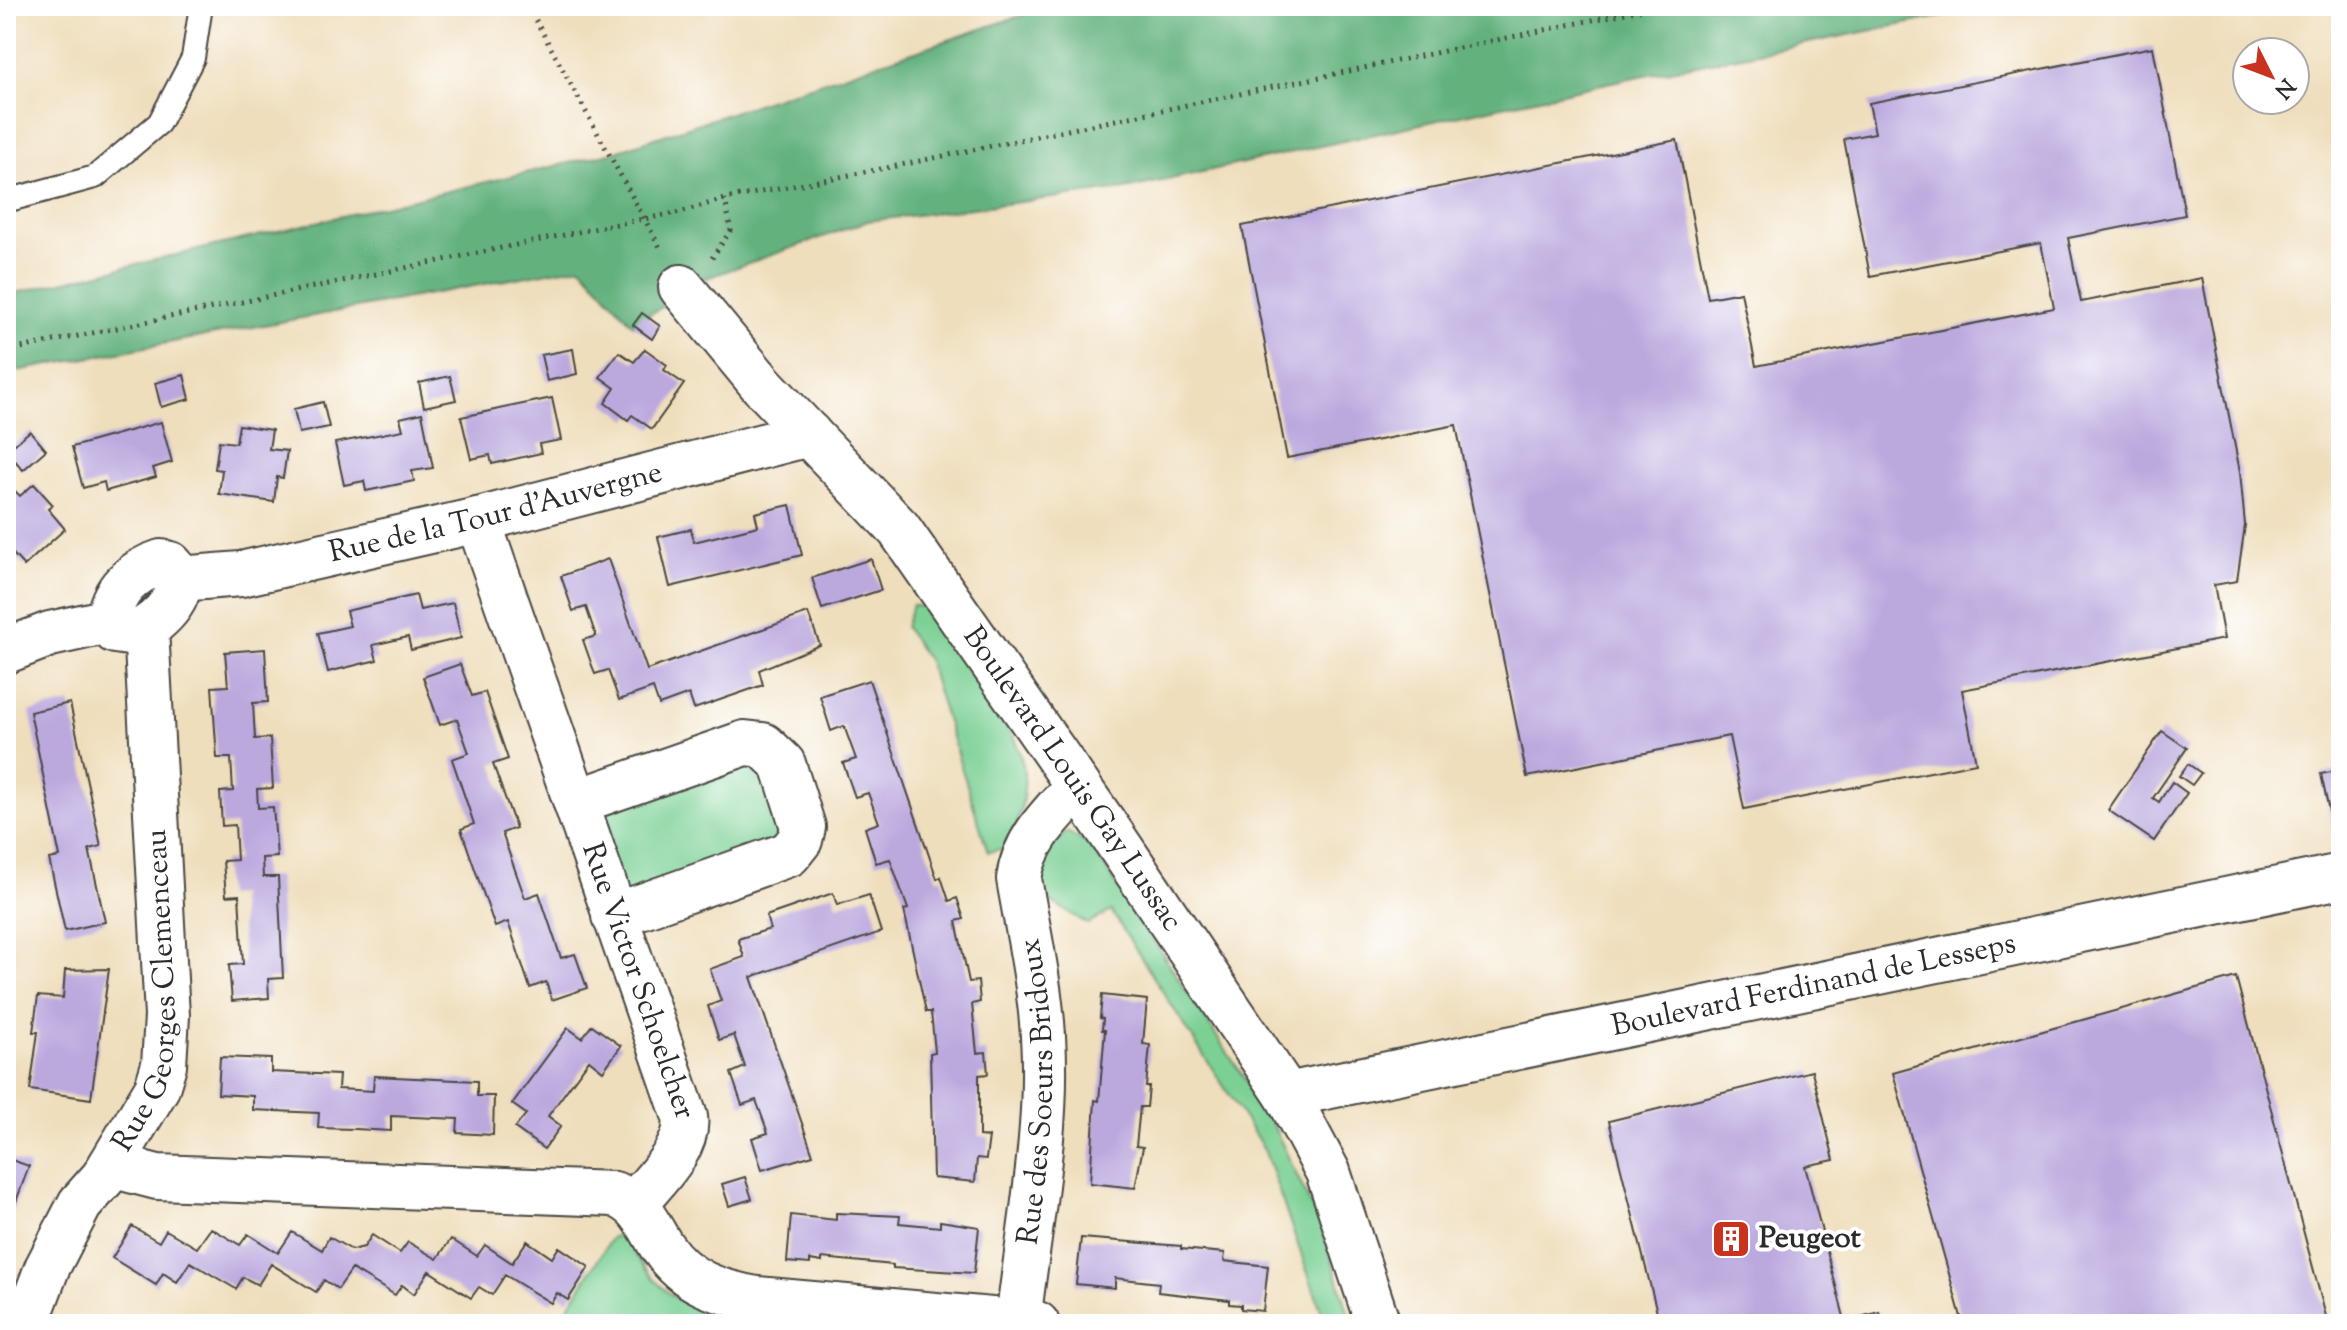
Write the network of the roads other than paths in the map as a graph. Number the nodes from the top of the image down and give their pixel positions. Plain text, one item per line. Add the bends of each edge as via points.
1 (201, 6) edge
2 (6, 201) edge
3 (681, 287) road end
4 (809, 434) junction
5 (478, 520) junction
6 (127, 625) junction
7 (6, 651) edge
8 (1078, 786) junction
9 (576, 802) junction
10 (2341, 876) edge
11 (614, 916) junction
12 (1287, 1095) junction
13 (111, 1165) junction
14 (635, 1204) junction
15 (1028, 1323) edge
16 (26, 1324) edge
17 (1378, 1324) edge

1 - 2 lane via 193,58 159,123 95,177
3 - 4 street, Boulevard Louis Gay Lussac
4 - 5 street, Rue de la Tour d'Auvergne
4 - 8 street, Boulevard Louis Gay Lussac via 899,529
5 - 6 street, Rue de la Tour d'Auvergne via 241,574 179,579 166,611
5 - 9 street, Rue Victor Schoelcher
6 - 7 street via 50,634
6 - 13 street, Rue Georges Clemenceau via 167,1049 157,1088
8 - 12 street, Boulevard Louis Gay Lussac
8 - 15 street, Rue des Soeurs Bridoux via 1033,838 1019,879 1038,995 1043,1073
9 - 11 street, Rue Victor Schoelcher
9 - 11 street via 745,743 763,745 783,764 803,827 789,854
10 - 12 street, Boulevard Ferdinand de Lesseps
11 - 14 street, Rue Victor Schoelcher via 686,1125 674,1153
12 - 17 street, Boulevard Louis Gay Lussac via 1324,1162
13 - 14 street via 157,1177 602,1193
13 - 16 street, Rue Georges Clemenceau via 80,1204
14 - 15 street, Rue des Soeurs Bridoux via 673,1260 711,1289 757,1299

